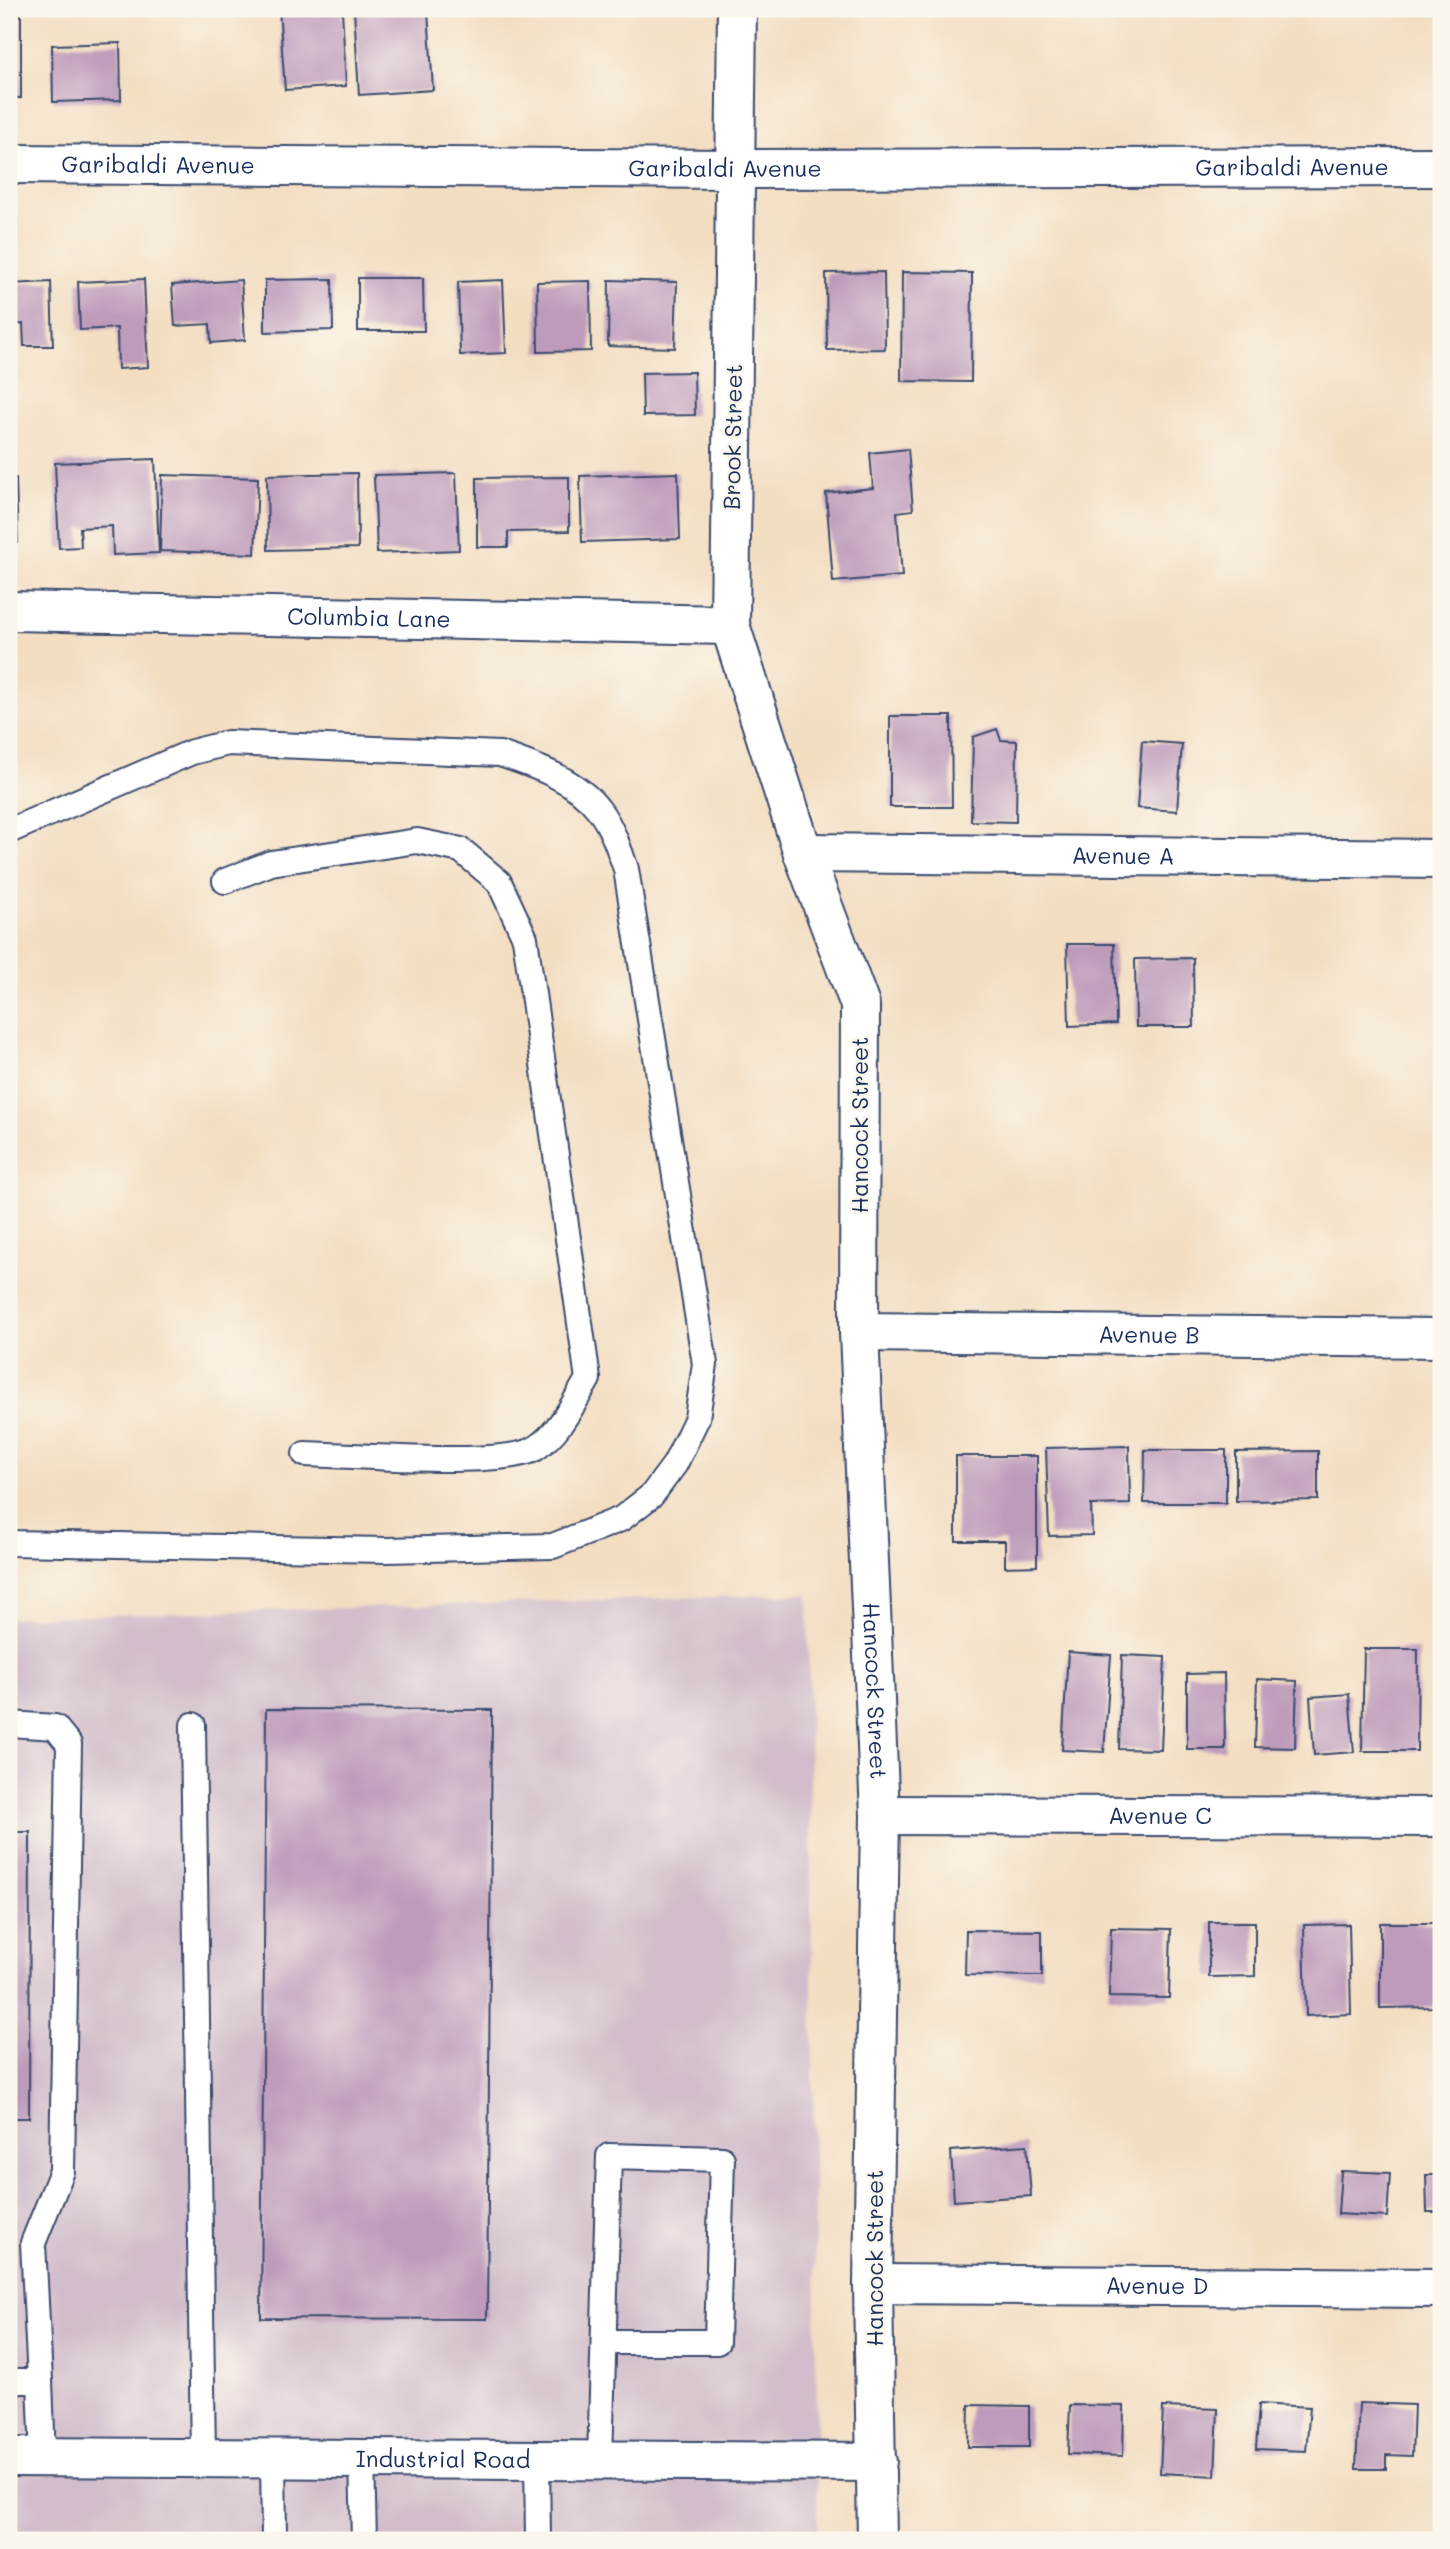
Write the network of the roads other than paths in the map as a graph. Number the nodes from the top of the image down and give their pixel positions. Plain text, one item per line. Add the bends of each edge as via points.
1 (737, 9) edge
2 (9, 164) edge
3 (1441, 167) edge
4 (737, 169) junction
5 (9, 611) edge
6 (730, 625) junction
7 (9, 831) edge
8 (803, 853) junction
9 (1441, 859) edge
10 (225, 881) dead end
11 (859, 1332) junction
12 (1441, 1338) edge
13 (305, 1454) dead end
14 (9, 1543) edge
15 (9, 1724) edge
16 (193, 1725) dead end
17 (880, 1815) junction
18 (1441, 1817) edge
19 (873, 2284) junction
20 (1441, 2288) edge
21 (605, 2342) junction
22 (9, 2381) edge
23 (40, 2381) junction
24 (26, 2457) edge
25 (273, 2457) junction
26 (202, 2458) junction
27 (362, 2458) junction
28 (537, 2459) junction
29 (600, 2460) junction
30 (877, 2462) junction
31 (274, 2540) edge
32 (363, 2540) edge
33 (538, 2540) edge
34 (877, 2540) edge

1 - 4 street, Brook Street
2 - 4 street, Garibaldi Avenue
3 - 4 street, Garibaldi Avenue
4 - 6 street, Brook Street
5 - 6 street, Columbia Lane
6 - 8 street, Brook Street
7 - 14 lane via 192,752 228,743 500,754 541,768 581,792 611,830 626,869 705,1364 697,1418 675,1464 652,1495 621,1519 553,1546 387,1550
8 - 9 street, Avenue A
8 - 11 street, Hancock Street via 860,1005
10 - 13 lane via 271,863 417,841 461,850 499,882 525,938 588,1379 560,1424 535,1449 491,1459
11 - 12 street, Avenue B
11 - 17 street, Hancock Street
15 - 23 lane via 55,1727 69,1744 62,2171 33,2243
16 - 26 lane
17 - 18 street, Avenue C
17 - 19 street, Hancock Street
19 - 20 street, Avenue D
19 - 30 street, Hancock Street
21 - 21 lane via 609,2156 722,2158 717,2342
21 - 29 lane
22 - 23 lane
23 - 24 lane
24 - 26 street, Industrial Road
25 - 26 street, Industrial Road
25 - 27 street, Industrial Road
25 - 31 lane
27 - 28 street, Industrial Road
27 - 32 lane
28 - 29 street, Industrial Road
28 - 33 lane
29 - 30 street, Industrial Road
30 - 34 street, Hancock Street

